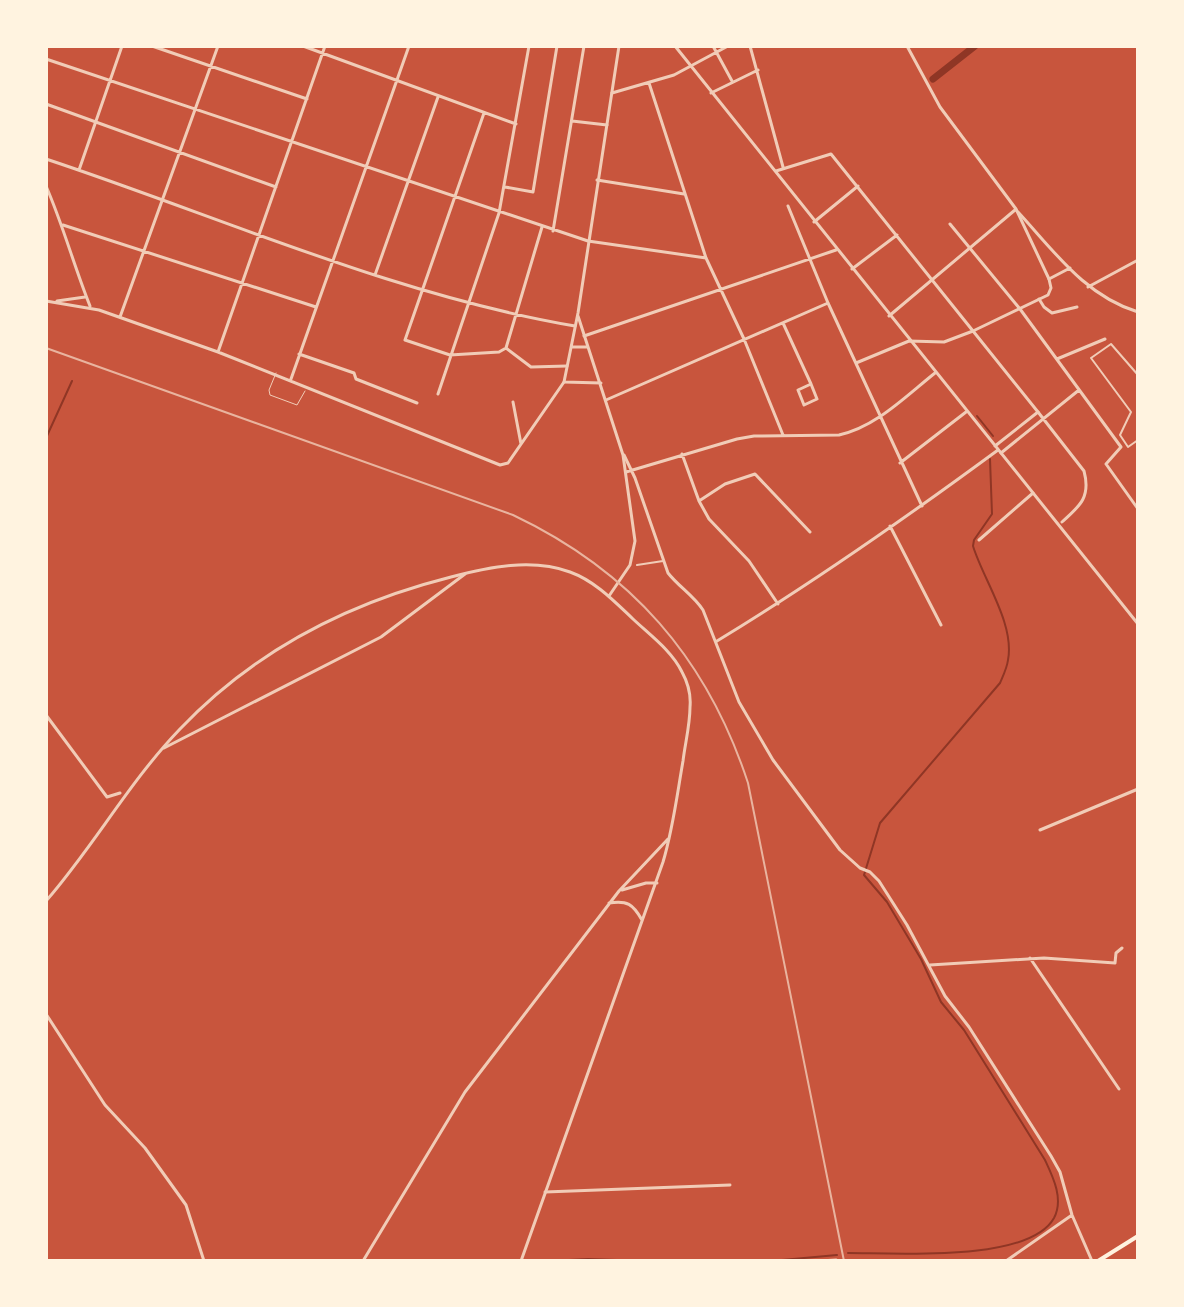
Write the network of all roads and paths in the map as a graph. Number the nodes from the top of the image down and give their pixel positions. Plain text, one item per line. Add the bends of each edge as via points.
1 (122, 46) edge
2 (152, 46) edge
3 (218, 46) edge
4 (303, 46) edge
5 (325, 46) edge
6 (409, 46) edge
7 (529, 46) edge
8 (557, 46) edge
9 (584, 46) edge
10 (619, 46) edge
11 (675, 46) edge
12 (713, 46) edge
13 (728, 46) edge
14 (750, 46) edge
15 (907, 46) edge
16 (716, 51) junction
17 (323, 53) junction
18 (46, 59) edge
19 (689, 65) junction
20 (210, 66) junction
21 (758, 70) junction
22 (110, 81) junction
23 (397, 81) junction
24 (732, 81) junction
25 (649, 83) junction
26 (612, 93) junction
27 (711, 93) junction
28 (438, 97) junction
29 (307, 99) junction
30 (46, 104) edge
31 (195, 108) junction
32 (484, 113) junction
33 (572, 121) junction
34 (96, 122) junction
35 (516, 124) junction
36 (607, 125) junction
37 (292, 142) junction
38 (180, 152) junction
39 (46, 159) edge
40 (367, 167) junction
41 (783, 167) junction
42 (79, 170) junction
43 (774, 172) junction
44 (597, 180) junction
45 (409, 181) junction
46 (46, 186) edge
47 (858, 186) junction
48 (277, 187) junction
49 (505, 187) junction
50 (685, 194) junction
51 (454, 197) junction
52 (163, 200) junction
53 (788, 206) dead end
54 (1016, 209) junction
55 (499, 213) junction
56 (814, 222) junction
57 (950, 224) dead end
58 (63, 225) junction
59 (542, 227) junction
60 (553, 231) junction
61 (260, 234) junction
62 (897, 235) junction
63 (588, 241) junction
64 (969, 247) junction
65 (836, 250) junction
66 (144, 252) junction
67 (706, 258) junction
68 (811, 258) junction
69 (333, 260) junction
70 (1138, 260) edge
71 (1070, 268) junction
72 (852, 269) junction
73 (375, 275) junction
74 (932, 279) junction
75 (1049, 279) junction
76 (241, 282) junction
77 (1088, 287) junction
78 (720, 289) junction
79 (424, 290) junction
80 (87, 297) junction
81 (1039, 299) junction
82 (46, 301) edge
83 (468, 301) junction
84 (53, 302) junction
85 (828, 303) junction
86 (316, 307) junction
87 (1077, 307) dead end
88 (91, 308) junction
89 (1020, 309) junction
90 (1138, 312) edge
91 (578, 313) junction
92 (517, 316) junction
93 (889, 316) junction
94 (120, 317) junction
95 (783, 323) junction
96 (575, 326) junction
97 (973, 331) junction
98 (584, 336) junction
99 (744, 339) junction
100 (1105, 339) dead end
101 (909, 341) junction
102 (571, 347) junction
103 (588, 347) junction
104 (506, 348) junction
105 (218, 352) junction
106 (299, 354) junction
107 (450, 355) junction
108 (1057, 359) junction
109 (856, 363) junction
110 (567, 366) junction
111 (276, 373) junction
112 (935, 373) junction
113 (1138, 375) edge
114 (291, 379) junction
115 (564, 382) junction
116 (601, 383) junction
117 (811, 384) junction
118 (307, 386) junction
119 (1079, 390) junction
120 (438, 394) dead end
121 (606, 400) junction
122 (513, 402) dead end
123 (417, 403) dead end
124 (966, 412) junction
125 (1038, 412) junction
126 (880, 416) junction
127 (1043, 419) junction
128 (783, 435) junction
129 (1138, 440) edge
130 (521, 444) junction
131 (998, 450) junction
132 (682, 454) junction
133 (623, 455) junction
134 (900, 463) junction
135 (632, 470) junction
136 (626, 472) junction
137 (1033, 493) junction
138 (699, 501) junction
139 (922, 506) junction
140 (1138, 509) edge
141 (1062, 522) dead end
142 (890, 526) junction
143 (810, 532) dead end
144 (979, 540) dead end
145 (665, 561) junction
146 (637, 565) dead end
147 (466, 573) junction
148 (609, 596) junction
149 (779, 604) junction
150 (1138, 624) edge
151 (941, 625) dead end
152 (717, 641) junction
153 (46, 715) edge
154 (161, 750) junction
155 (1138, 789) edge
156 (120, 793) dead end
157 (1040, 830) dead end
158 (671, 837) junction
159 (657, 883) junction
160 (619, 891) junction
161 (46, 901) edge
162 (609, 903) junction
163 (642, 920) junction
164 (1122, 948) dead end
165 (1030, 958) junction
166 (930, 965) junction
167 (46, 1014) edge
168 (1119, 1089) dead end
169 (730, 1185) dead end
170 (545, 1192) junction
171 (1072, 1215) junction
172 (1138, 1236) edge
173 (836, 1260) edge
174 (204, 1261) edge
175 (363, 1261) edge
176 (521, 1261) edge
177 (820, 1261) edge
178 (1006, 1261) edge
179 (1095, 1261) edge

1 - 22 street
2 - 20 street
3 - 20 street
4 - 17 street
5 - 17 street
6 - 23 street
7 - 35 street
8 - 49 street via 534,192
9 - 33 street
10 - 26 street
11 - 19 street
12 - 16 street
13 - 16 street
14 - 21 street
15 - 54 street via 940,107
16 - 19 street
16 - 24 street
17 - 23 street
17 - 29 street
18 - 22 street
19 - 25 street
19 - 27 street
20 - 29 street
20 - 31 street
21 - 24 street
21 - 41 street
22 - 31 street
22 - 34 street
23 - 28 street
23 - 40 street
24 - 27 street
25 - 26 street
25 - 50 street
26 - 36 street
27 - 43 street
28 - 32 street
28 - 45 street
29 - 37 street
30 - 34 street
31 - 37 street
31 - 38 street
32 - 35 street
32 - 51 street
33 - 36 street
33 - 60 street
34 - 38 street
34 - 42 street
35 - 49 street
36 - 44 street
37 - 40 street
37 - 48 street
38 - 48 street
38 - 52 street
39 - 42 street
40 - 45 street
40 - 69 street
41 - 43 street
41 - 47 street via 831,154
42 - 52 street
43 - 56 street
44 - 50 street
44 - 63 street
45 - 51 street
45 - 73 street
46 - 58 street
47 - 56 street
47 - 62 street
48 - 61 street
49 - 55 street
50 - 67 street
51 - 55 street
51 - 79 street
52 - 61 street
52 - 66 street
53 - 68 street
54 - 64 street
54 - 71 street
54 - 75 street
55 - 59 street
55 - 83 street
56 - 65 street
57 - 64 street
58 - 66 street
58 - 80 street
59 - 60 street
59 - 92 street
60 - 63 street
61 - 69 street
61 - 76 street
62 - 72 street
62 - 74 street
63 - 67 street
63 - 91 street
64 - 74 street
64 - 89 street
65 - 68 street
65 - 72 street
66 - 76 street
66 - 94 street
67 - 78 street
68 - 78 street
68 - 85 street
69 - 73 street
69 - 86 street
70 - 77 street
71 - 75 street
71 - 77 street
72 - 93 street
73 - 79 street
74 - 93 street
74 - 97 street
75 - 81 street via 1048,295
76 - 86 street
76 - 105 street
77 - 90 street
78 - 98 street
78 - 99 street
79 - 83 street
79 - 107 street via 405,340
80 - 84 street
80 - 88 street
81 - 87 street via 1052,313
81 - 89 street
82 - 84 street
83 - 92 street
83 - 107 street
84 - 88 street
85 - 95 street
85 - 109 street
86 - 106 street
88 - 94 street
89 - 97 street
89 - 108 street
91 - 96 street
91 - 98 street
92 - 96 street
92 - 104 street
93 - 101 street
94 - 105 street
95 - 99 street
95 - 117 street
96 - 102 street
97 - 101 street via 944,342
97 - 125 street
98 - 103 street
99 - 121 street
99 - 128 street
100 - 108 street
101 - 109 street
101 - 112 street
102 - 103 street
102 - 110 street
103 - 116 street
104 - 107 street
104 - 110 street via 531,367
105 - 111 street
106 - 114 street
106 - 123 street
107 - 120 street
108 - 119 street
109 - 126 street
110 - 115 street
111 - 114 street
111 - 118 lane via 272,396 299,405
112 - 124 street
112 - 126 street
113 - 129 street via 1111,344 1091,358 1131,412 1120,435 1128,447
114 - 118 street
115 - 116 street
115 - 130 street
116 - 121 street
117 - 117 street via 798,390 804,405 817,399
118 - 130 street via 500,465 506,465
119 - 127 street
119 - 140 street via 1121,447 1106,464
121 - 133 street
122 - 130 street
124 - 131 street
124 - 134 street
125 - 127 street
125 - 131 street
126 - 128 street via 839,435
126 - 134 street
127 - 131 street
127 - 141 street via 1087,482 1081,505
128 - 132 street via 737,439
131 - 137 street
131 - 139 street
132 - 135 street
132 - 138 street
133 - 135 street
133 - 136 street
134 - 139 street
135 - 136 street
135 - 145 street
136 - 148 street via 635,549 627,572
137 - 144 street
137 - 150 street
138 - 143 street via 725,484 755,474
138 - 149 street
139 - 142 street
142 - 149 street
142 - 151 street
145 - 146 street
145 - 152 street via 675,582 695,597
147 - 148 street via 519,565 550,567 579,576
147 - 154 street via 381,637
147 - 154 street via 367,602 298,637 227,684
148 - 158 street via 673,658 688,689 690,716
149 - 152 street
152 - 166 street via 739,702 773,760 840,850 879,881
153 - 156 street via 96,786 107,797
154 - 161 street
155 - 157 street
158 - 159 street
158 - 160 street
159 - 160 street
159 - 163 street
160 - 162 street
162 - 163 street via 625,901
162 - 175 street via 465,1092
163 - 170 street
164 - 165 street via 1115,963
165 - 166 street
165 - 168 street
166 - 171 street via 1051,1156
167 - 174 street via 105,1105 145,1148 186,1205
169 - 170 street
170 - 176 street
171 - 178 street
171 - 179 street
172 - 179 main road
173 - 177 street

